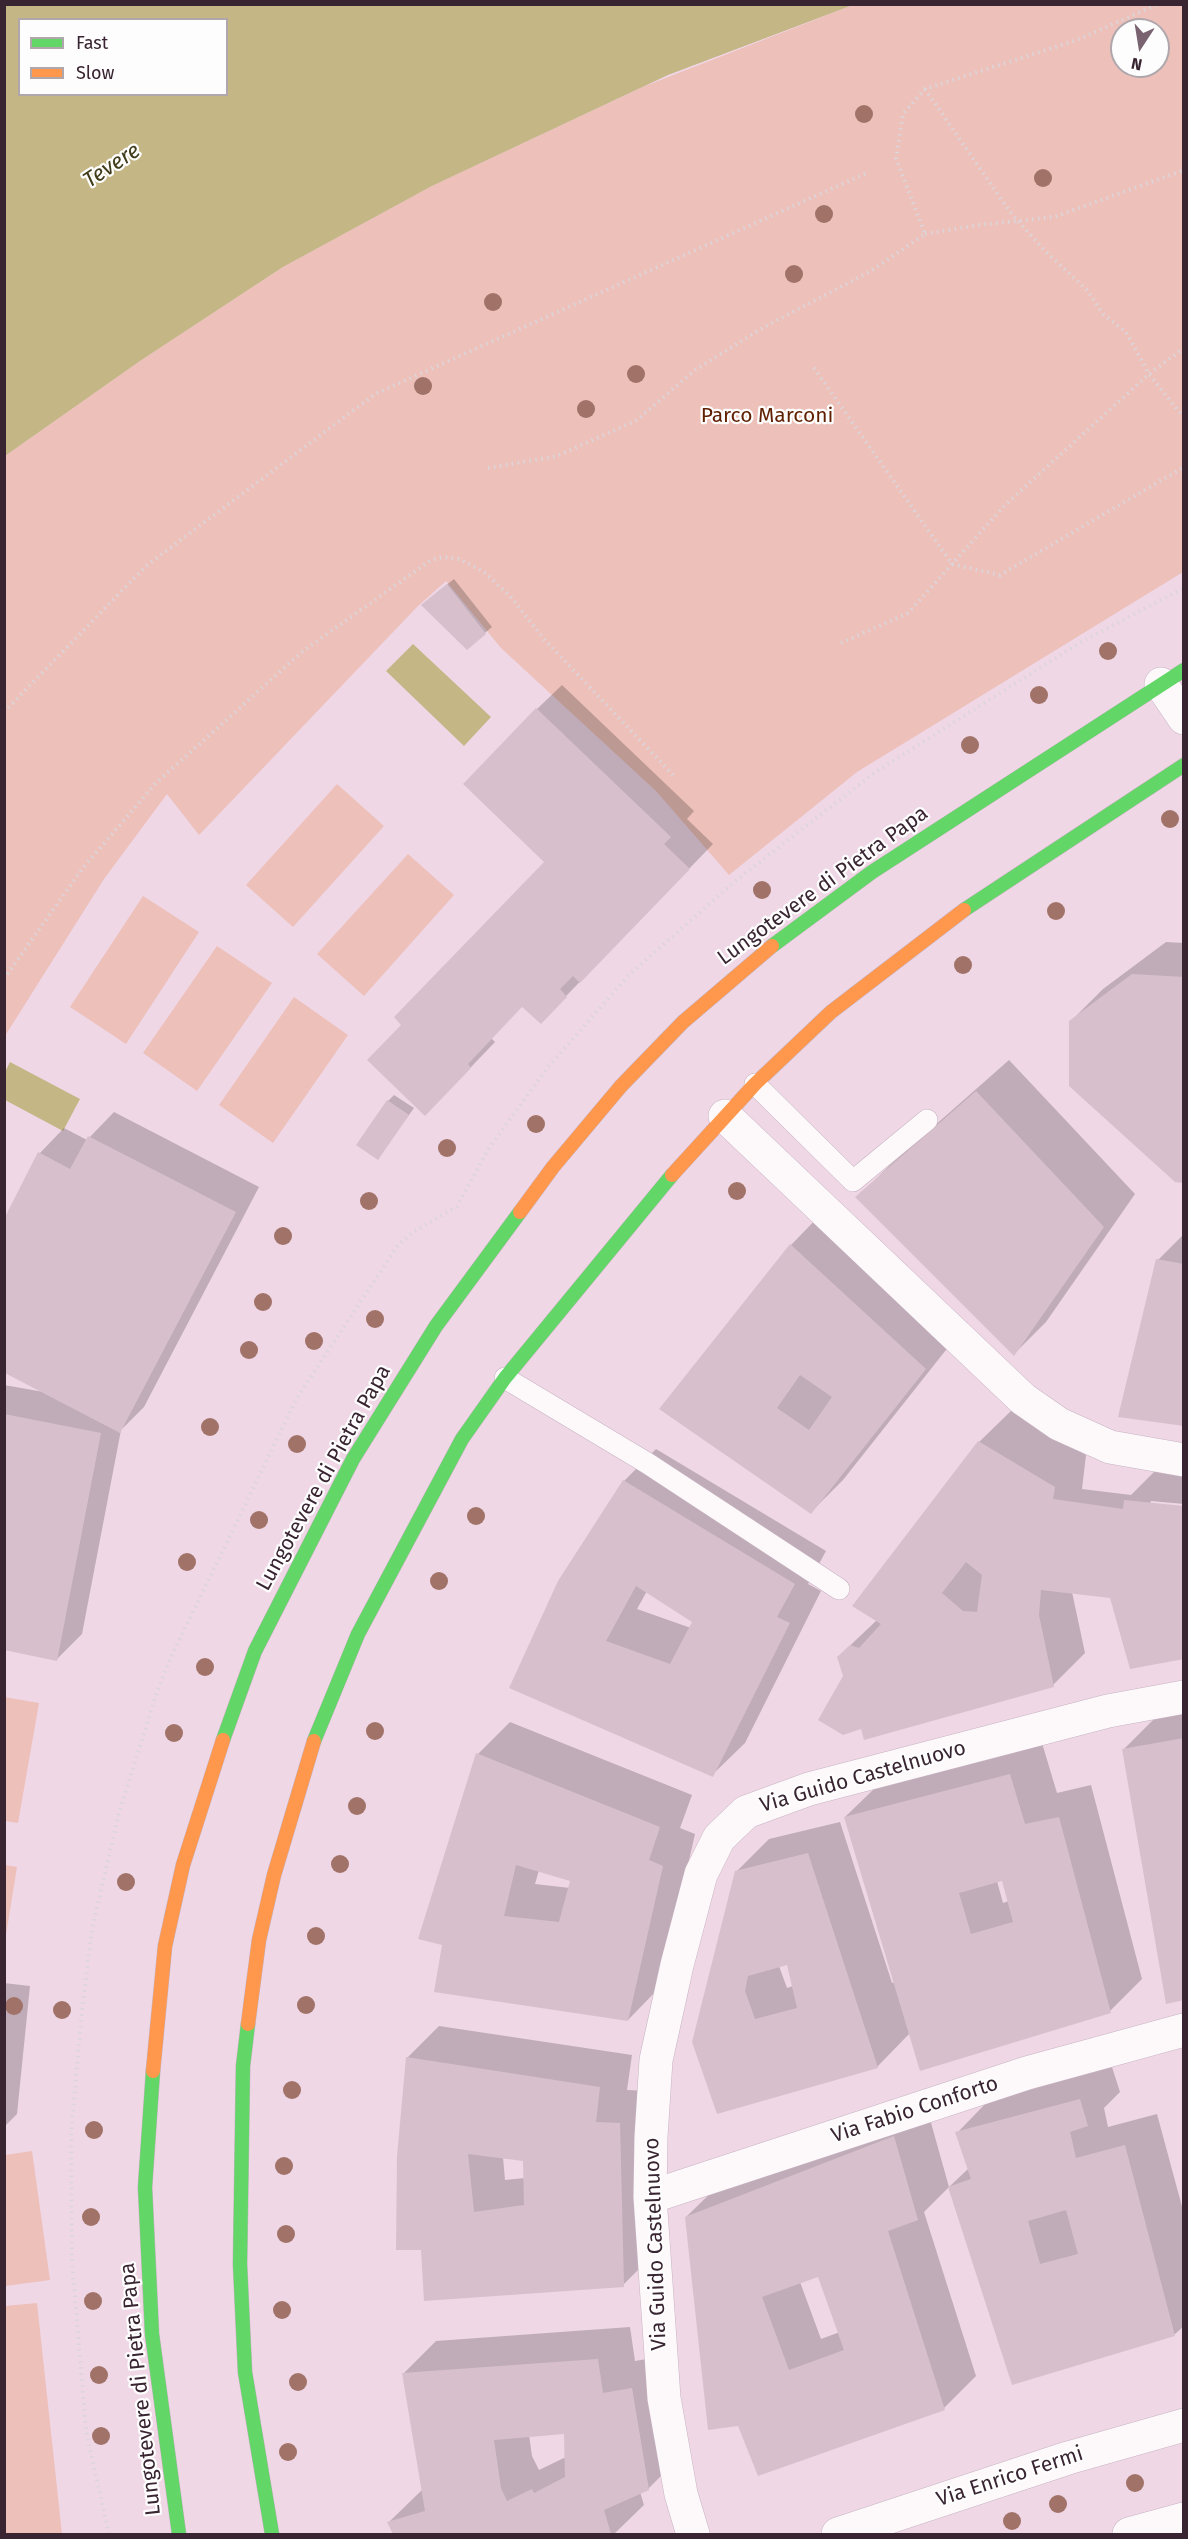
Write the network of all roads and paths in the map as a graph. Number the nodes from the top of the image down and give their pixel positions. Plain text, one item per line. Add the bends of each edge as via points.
1 (1158, 4) edge
2 (925, 89) junction
3 (1184, 170) edge
4 (869, 172) dead end
5 (1018, 221) junction
6 (925, 234) junction
7 (1184, 348) edge
8 (814, 369) dead end
9 (1149, 374) junction
10 (1184, 418) edge
11 (1184, 467) edge
12 (488, 468) dead end
13 (952, 564) junction
14 (841, 643) dead end
15 (1172, 677) edge
16 (4, 712) edge
17 (1184, 718) edge
18 (1184, 765) edge
19 (674, 776) dead end
20 (4, 979) edge
21 (755, 1084) junction
22 (725, 1116) junction
23 (927, 1120) dead end
24 (505, 1378) junction
25 (1184, 1460) edge
26 (839, 1589) dead end
27 (1184, 1697) edge
28 (1184, 2030) edge
29 (650, 2197) junction
30 (1184, 2425) edge
31 (1184, 2519) edge
32 (178, 2535) edge
33 (272, 2535) edge
34 (693, 2535) edge
35 (838, 2535) edge
36 (1129, 2535) edge

1 - 2 path via 1077,40
2 - 5 path
2 - 6 path via 903,114 896,158
3 - 5 path via 1054,218
4 - 16 path via 375,394 146,566
5 - 6 path
5 - 9 path via 1088,291 1103,314 1126,332
6 - 12 path via 871,271 764,327 695,370 637,420 557,456
7 - 9 path
8 - 13 path
9 - 10 path
9 - 13 path via 1005,505
11 - 13 path via 1000,575
13 - 14 path via 908,614
15 - 17 street
15 - 32 street, Lungotevere di Pietra Papa via 873,872 769,948 669,1035 583,1128 436,1326 391,1395 325,1511 255,1651 231,1713 183,1865 165,1946 145,2187 152,2334
18 - 21 street via 975,902 896,960 831,1012
19 - 20 path via 483,571 459,559 431,560 303,651 155,784 82,869
21 - 22 street
21 - 23 lane via 853,1181
22 - 24 street
22 - 25 street via 1023,1399 1059,1424 1110,1447
24 - 26 lane via 647,1463
24 - 33 street via 462,1439 336,1683 303,1775 259,1940 243,2066 240,2264 245,2372
27 - 29 street, Via Guido Castelnuovo via 1108,1711 935,1754 808,1789 738,1817 719,1838 701,1874 677,1965 654,2081
28 - 29 street, Via Fabio Conforto via 1027,2073
29 - 34 street, Via Guido Castelnuovo via 664,2398 681,2494
30 - 35 street, Via Enrico Fermi via 1068,2458
31 - 36 street

